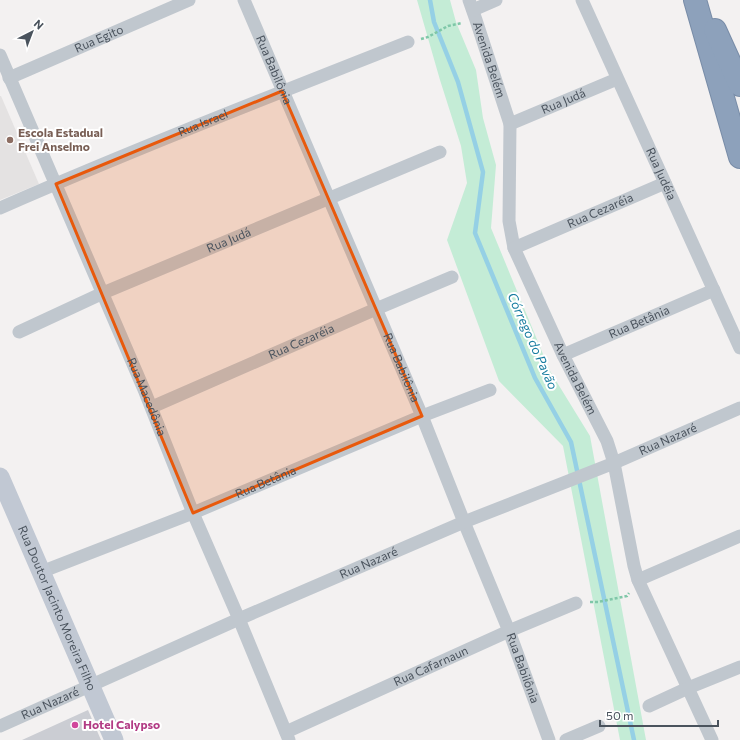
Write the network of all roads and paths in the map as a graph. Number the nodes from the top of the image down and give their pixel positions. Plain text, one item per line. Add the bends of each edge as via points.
1 (189, 0) edge
2 (244, 0) edge
3 (496, 0) edge
4 (582, 0) edge
5 (695, 0) edge
6 (702, 0) edge
7 (471, 5) edge
8 (448, 26) dead end
9 (428, 37) dead end
10 (408, 42) dead end
11 (0, 55) edge
12 (9, 78) junction
13 (618, 79) junction
14 (740, 85) edge
15 (282, 91) junction
16 (510, 124) junction
17 (440, 152) dead end
18 (740, 157) edge
19 (665, 183) junction
20 (56, 184) junction
21 (329, 199) junction
22 (0, 208) edge
23 (514, 248) junction
24 (452, 277) dead end
25 (714, 290) junction
26 (103, 293) junction
27 (376, 309) junction
28 (19, 332) dead end
29 (740, 348) edge
30 (563, 355) junction
31 (490, 390) dead end
32 (152, 407) junction
33 (740, 408) edge
34 (422, 416) junction
35 (611, 464) junction
36 (0, 477) edge
37 (193, 513) junction
38 (464, 522) junction
39 (740, 536) edge
40 (41, 572) junction
41 (638, 580) junction
42 (627, 596) dead end
43 (598, 602) dead end
44 (576, 603) dead end
45 (239, 619) junction
46 (509, 630) junction
47 (740, 666) edge
48 (91, 685) junction
49 (688, 688) junction
50 (649, 706) dead end
51 (0, 726) edge
52 (599, 726) dead end
53 (288, 736) edge
54 (114, 740) edge
55 (549, 740) edge
56 (566, 740) edge
57 (712, 740) edge

1 - 12 street, Rua Egito
2 - 15 street, Rua Babilônia
3 - 7 street
4 - 13 street, Rua Judéia
5 - 18 highway
6 - 14 highway
7 - 16 street, Avenida Belém
8 - 9 path
10 - 15 street, Rua Israel
11 - 12 street, Rua Macedônia
12 - 20 street, Rua Macedônia
13 - 16 street, Rua Judá
13 - 19 street, Rua Judéia
15 - 20 street, Rua Israel
15 - 21 street, Rua Babilônia
16 - 23 street, Avenida Belém via 509,220
17 - 21 street, Rua Judá
19 - 23 street, Rua Cezaréia
19 - 25 street, Rua Judéia
20 - 22 street, Rua Israel
20 - 26 street, Rua Macedônia
21 - 26 street, Rua Judá
21 - 27 street, Rua Babilônia
23 - 30 street, Avenida Belém
24 - 27 street, Rua Cezaréia
25 - 29 street, Rua Judéia
25 - 30 street, Rua Betânia
26 - 28 street, Rua Judá
26 - 32 street, Rua Macedônia
27 - 32 street, Rua Cezaréia
27 - 34 street, Rua Babilônia
30 - 35 street, Avenida Belém via 607,441
31 - 34 street, Rua Betânia
32 - 37 street, Rua Macedônia
33 - 35 street, Rua Nazaré
34 - 37 street, Rua Betânia
34 - 38 street, Rua Babilônia
35 - 38 street, Rua Nazaré
35 - 41 street, Avenida Belém
36 - 40 street, Rua Doutor Jacinto Moreira Filho
37 - 40 street, Rua Betânia
37 - 45 street, Rua Macedônia
38 - 45 street, Rua Nazaré
38 - 46 street, Rua Babilônia
39 - 41 street
40 - 48 street, Rua Doutor Jacinto Moreira Filho
41 - 49 street, Avenida Belém
42 - 43 path
44 - 46 street, Rua Cafarnaun
45 - 48 street, Rua Nazaré
45 - 53 street, Rua Macedônia
46 - 53 street, Rua Cafarnaun
46 - 55 street, Rua Babilônia
47 - 49 street
48 - 51 street, Rua Nazaré
48 - 54 street, Rua Doutor Jacinto Moreira Filho
49 - 50 street
49 - 57 street, Avenida Belém
52 - 56 street

